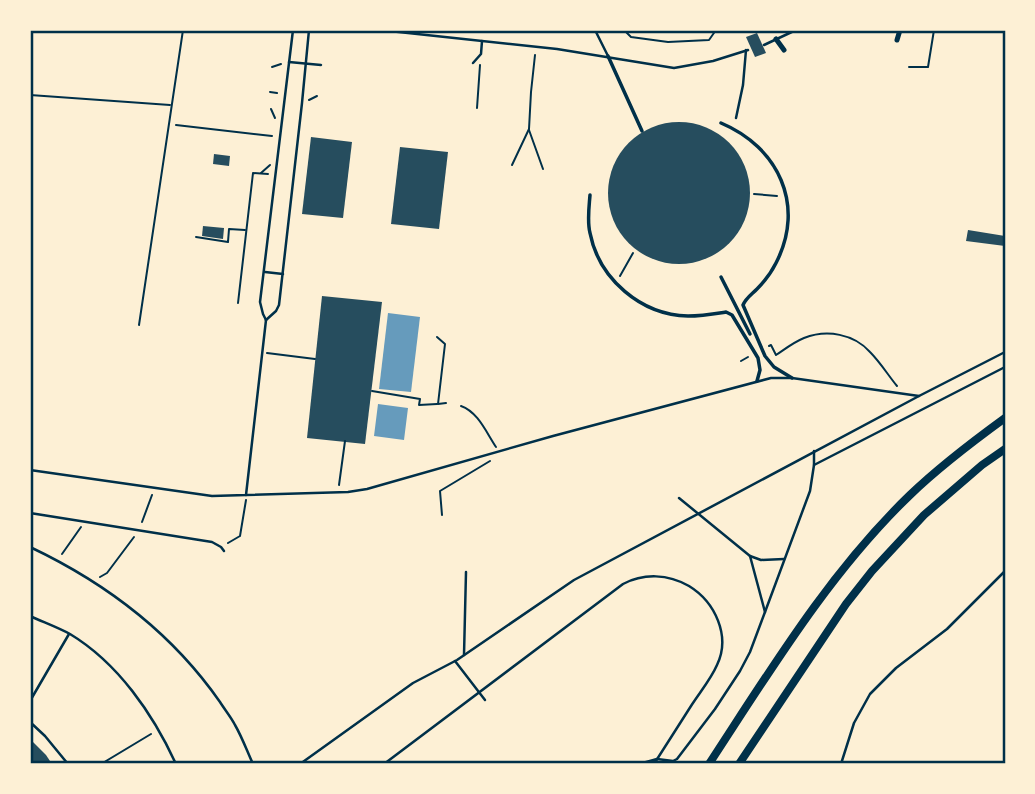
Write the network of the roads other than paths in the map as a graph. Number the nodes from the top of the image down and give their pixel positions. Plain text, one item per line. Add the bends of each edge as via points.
1 (293, 30) edge
2 (309, 30) edge
3 (380, 30) edge
4 (595, 30) edge
5 (796, 30) edge
6 (900, 30) edge
7 (776, 39) junction
8 (897, 40) dead end
9 (482, 41) junction
10 (764, 45) dead end
11 (784, 50) dead end
12 (608, 56) junction
13 (289, 62) junction
14 (473, 63) dead end
15 (305, 64) junction
16 (321, 65) dead end
17 (736, 118) dead end
18 (721, 123) dead end
19 (642, 131) dead end
20 (590, 195) dead end
21 (264, 272) junction
22 (283, 274) junction
23 (721, 277) dead end
24 (266, 320) junction
25 (750, 334) junction
26 (1005, 352) edge
27 (1005, 367) edge
28 (792, 378) junction
29 (757, 381) junction
30 (919, 396) junction
31 (1005, 418) edge
32 (1005, 449) edge
33 (814, 451) junction
34 (814, 465) junction
35 (30, 470) edge
36 (246, 495) junction
37 (679, 498) dead end
38 (30, 513) edge
39 (30, 547) edge
40 (224, 551) dead end
41 (750, 556) junction
42 (785, 559) junction
43 (1005, 571) edge
44 (466, 572) dead end
45 (765, 612) junction
46 (30, 616) edge
47 (69, 634) junction
48 (464, 655) junction
49 (455, 662) junction
50 (485, 700) dead end
51 (30, 701) edge
52 (30, 722) edge
53 (657, 759) junction
54 (663, 762) edge
55 (68, 764) edge
56 (176, 764) edge
57 (253, 764) edge
58 (300, 764) edge
59 (384, 764) edge
60 (639, 764) edge
61 (653, 764) edge
62 (709, 764) edge
63 (739, 764) edge
64 (841, 764) edge

1 - 13 lane
2 - 15 lane
3 - 9 lane
4 - 12 lane
5 - 7 lane
6 - 8 street
7 - 10 lane
7 - 11 street
9 - 12 lane
9 - 14 lane via 481,54
12 - 17 lane via 674,68 747,50
12 - 19 street
13 - 15 lane
13 - 21 lane
15 - 16 lane
15 - 22 lane
18 - 25 street via 764,151 778,172 786,197 780,254 768,276 744,302
20 - 25 street via 588,214 595,251 616,283 639,302 666,313 729,313
21 - 22 lane
21 - 24 lane via 260,302
22 - 24 lane via 279,305
23 - 25 street
24 - 36 lane
25 - 28 street via 774,368
25 - 29 street via 760,369
26 - 30 lane
27 - 34 lane
28 - 29 lane
28 - 30 lane
29 - 36 lane via 367,489
30 - 33 lane
31 - 62 highway via 928,478 857,552 793,637
32 - 63 highway via 924,515 858,588
33 - 34 lane
33 - 48 lane via 574,580
34 - 42 lane via 810,491
35 - 36 lane via 212,496
37 - 41 lane
38 - 40 lane via 212,542
39 - 57 lane via 93,581 152,625 204,680 236,725
41 - 42 lane
41 - 45 lane
42 - 45 lane
43 - 64 lane via 947,629 870,694 854,723
44 - 48 lane
45 - 54 lane via 750,652 715,709 677,759
46 - 47 lane
47 - 51 lane
47 - 56 lane via 123,680
48 - 49 lane
49 - 50 lane
49 - 58 lane via 413,683
52 - 55 lane
53 - 54 lane
53 - 59 lane via 717,665 722,635 715,612 700,594 678,581 650,576 623,584
53 - 60 lane
53 - 61 lane

